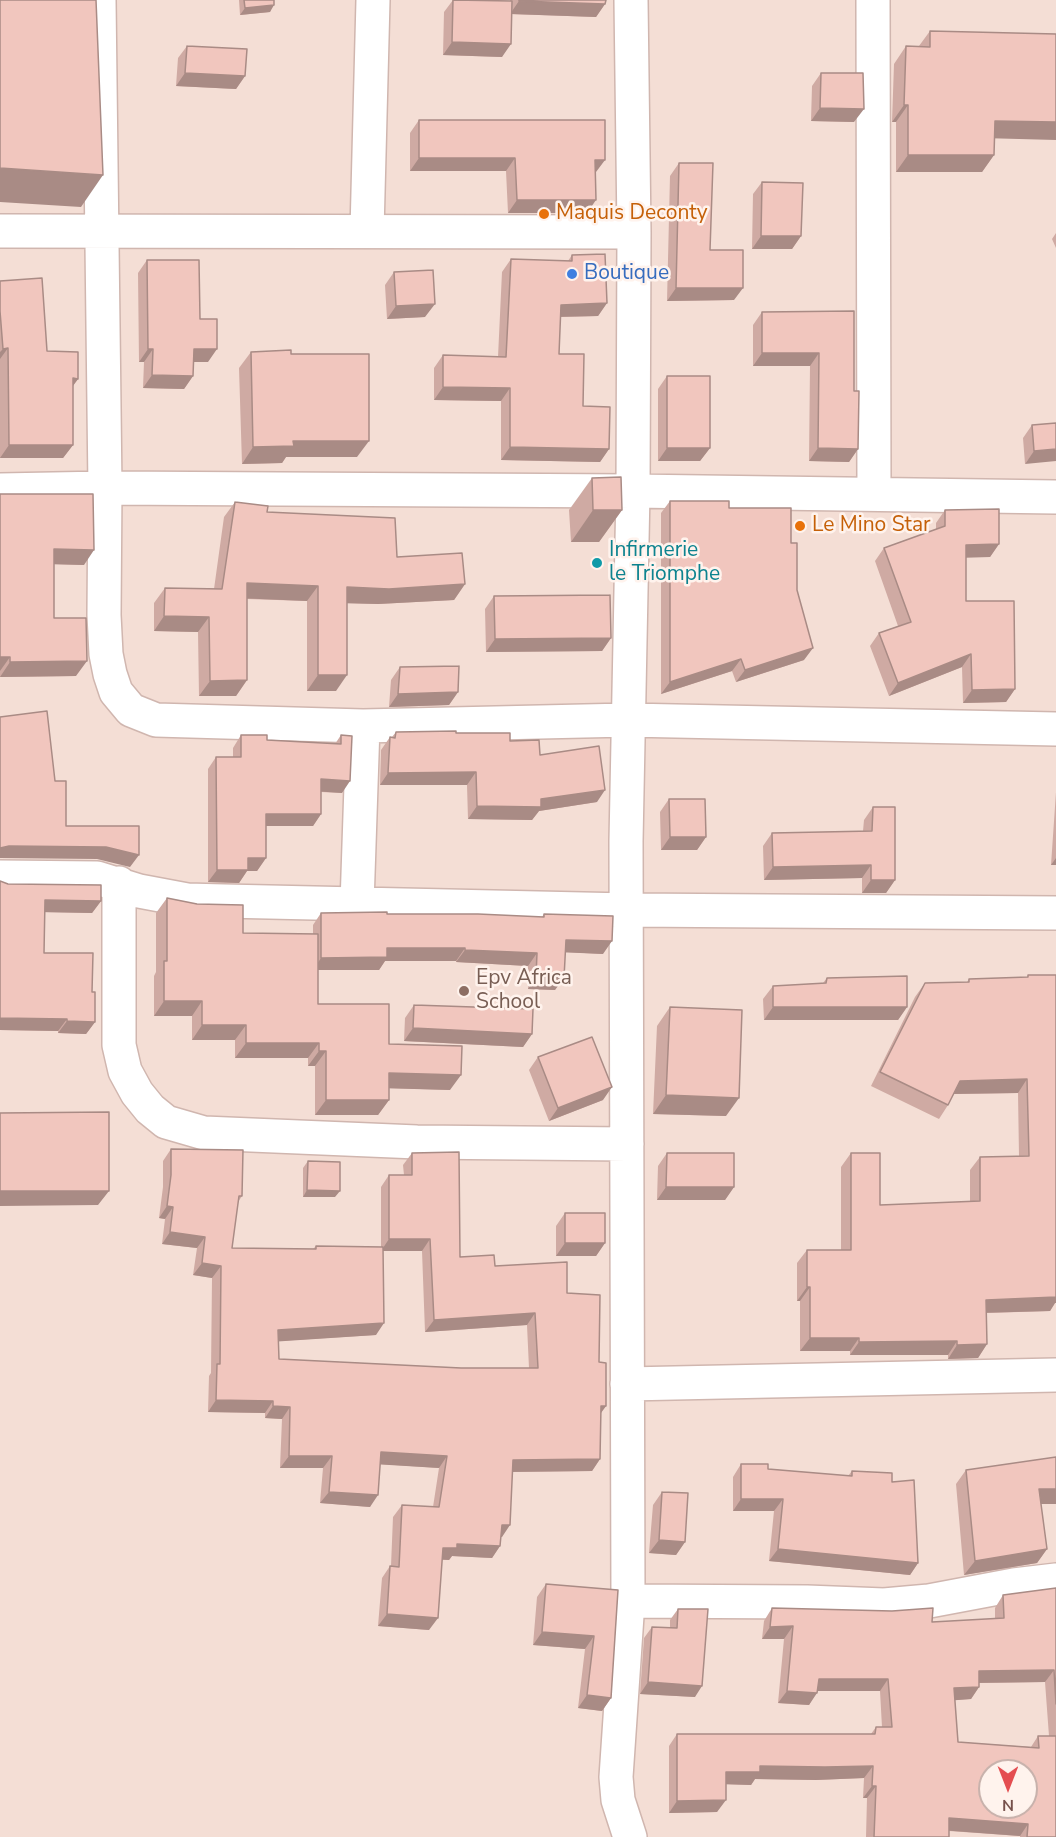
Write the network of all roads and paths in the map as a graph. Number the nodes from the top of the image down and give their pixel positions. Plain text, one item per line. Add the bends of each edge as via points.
1 (99, 0) edge
2 (373, 0) edge
3 (631, 0) edge
4 (873, 0) edge
5 (0, 231) edge
6 (103, 231) junction
7 (368, 231) junction
8 (634, 232) junction
9 (105, 488) junction
10 (0, 490) edge
11 (633, 490) junction
12 (874, 494) junction
13 (1056, 496) edge
14 (628, 720) junction
15 (363, 726) junction
16 (1056, 729) edge
17 (0, 877) edge
18 (119, 884) junction
19 (357, 904) junction
20 (628, 910) junction
21 (1056, 913) edge
22 (627, 1144) junction
23 (1056, 1375) edge
24 (627, 1384) junction
25 (1056, 1580) edge
26 (628, 1601) junction
27 (630, 1837) edge

1 - 6 street
2 - 7 street
3 - 8 street
4 - 12 street
5 - 6 street
6 - 7 street
6 - 9 street
7 - 8 street
8 - 11 street
9 - 10 street
9 - 11 street
9 - 15 street via 106,654 116,692 131,710 156,720
11 - 12 street
11 - 14 street
12 - 13 street
14 - 15 street
14 - 16 street
14 - 20 street
15 - 19 street
17 - 18 street via 97,878
18 - 19 street via 187,900
18 - 22 street via 119,1045 125,1071 137,1093 166,1122 204,1133 417,1142
19 - 20 street
20 - 21 street
20 - 22 street
22 - 24 street
23 - 24 street
24 - 26 street
25 - 26 street via 884,1605
26 - 27 street via 616,1776 618,1800

